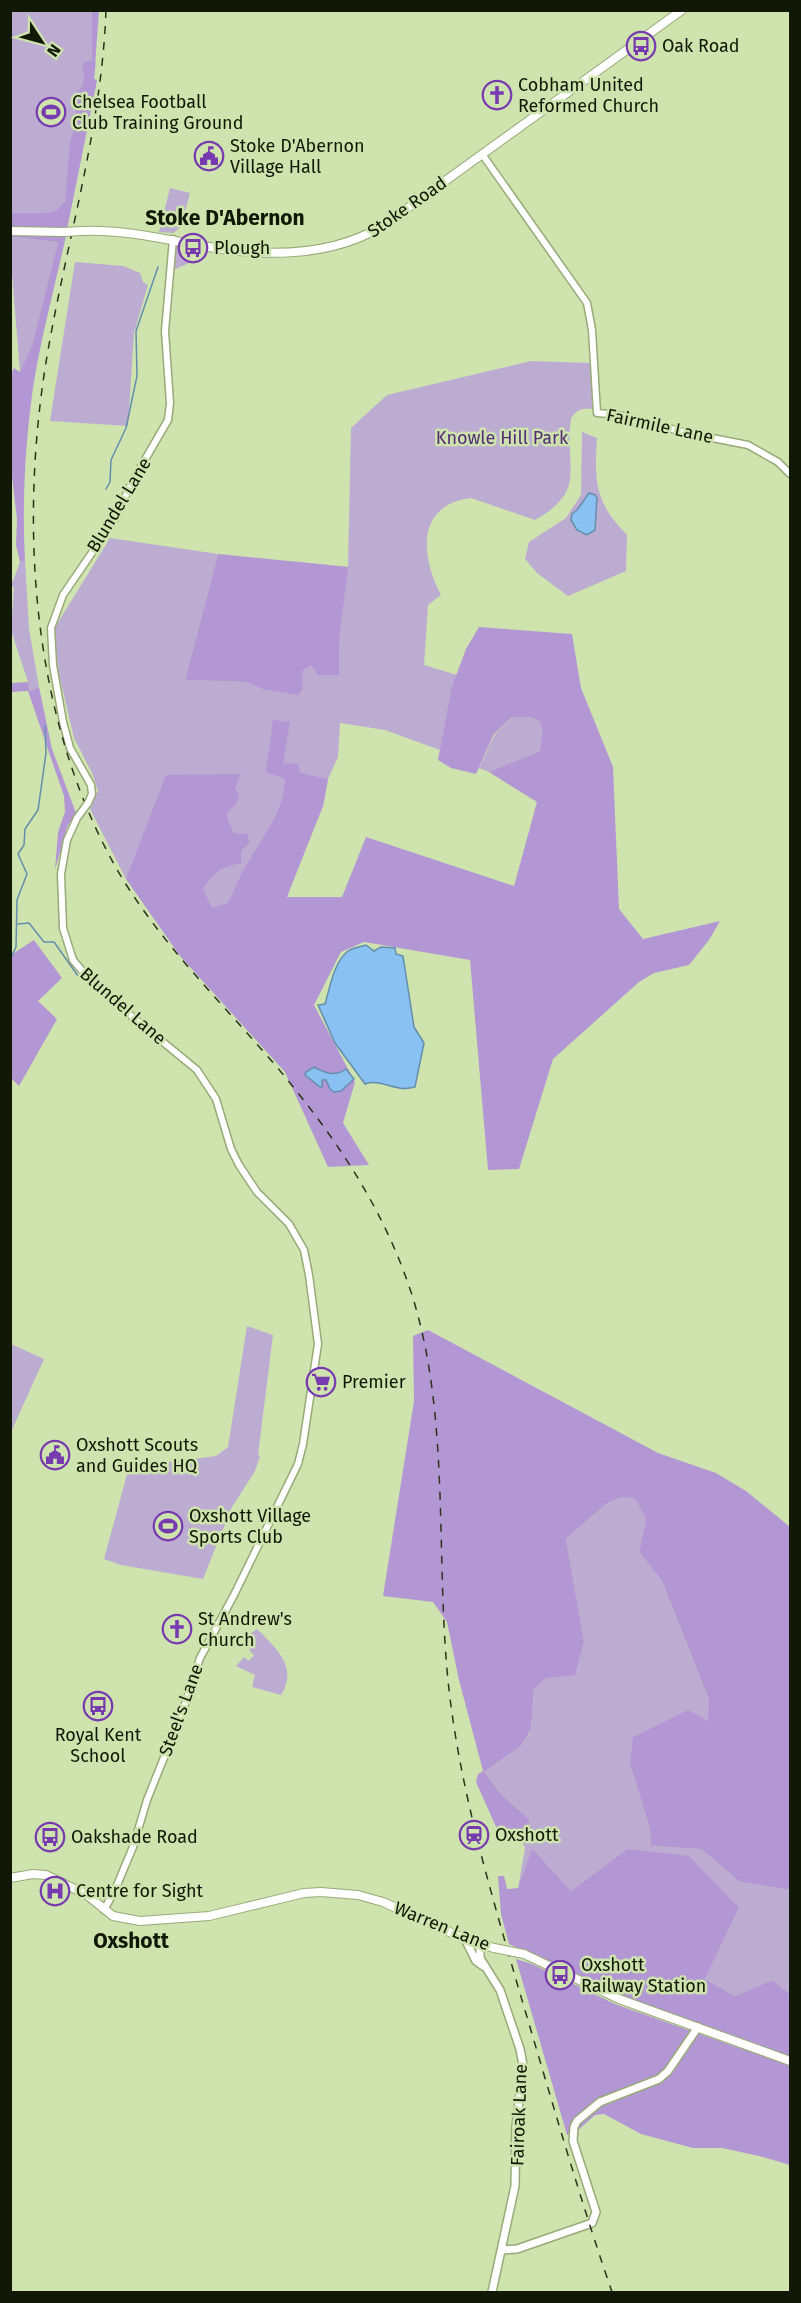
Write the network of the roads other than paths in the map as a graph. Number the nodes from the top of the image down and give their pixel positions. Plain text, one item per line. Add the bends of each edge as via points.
1 (682, 10) edge
2 (482, 154) junction
3 (10, 231) edge
4 (173, 239) junction
5 (790, 474) edge
6 (318, 1344) joint
7 (10, 1878) edge
8 (104, 1910) junction
9 (465, 1939) junction
10 (480, 1944) junction
11 (485, 1967) junction
12 (698, 2027) junction
13 (790, 2061) edge
14 (502, 2250) junction
15 (492, 2292) edge

1 - 2 main road, Stoke Road
2 - 4 main road, Stoke Road via 376,231 351,242 310,251 272,252 225,250
2 - 5 street, Fairmile Lane via 587,303 597,413 748,445 778,462
3 - 4 main road, Stoke Road, bridge via 103,230
4 - 6 street, Blundel Lane, bridge via 165,331 168,420 111,525 63,595 51,628 60,712 70,748 90,782 92,794 67,840 61,874 63,928 69,951 95,986 191,1063 207,1084 239,1165 257,1192 289,1224 304,1250
6 - 8 street, Steel's Lane via 300,1459 200,1658 133,1847
7 - 8 main road via 46,1875 87,1895
8 - 9 main road, Warren Lane via 113,1916 140,1921 209,1916 304,1893 358,1895 383,1902
9 - 10 main road, Warren Lane
9 - 11 main road via 476,1961
10 - 11 main road, Fairoak Lane via 478,1953
10 - 12 main road, Warren Lane, bridge via 524,1954 619,2000
11 - 14 main road, Fairoak Lane via 500,1990 522,2065 515,2186
12 - 13 main road, Warren Lane
12 - 14 main road via 659,2079 600,2102 577,2121 573,2141 596,2212 592,2223 517,2249
14 - 15 main road, Fairoak Lane

